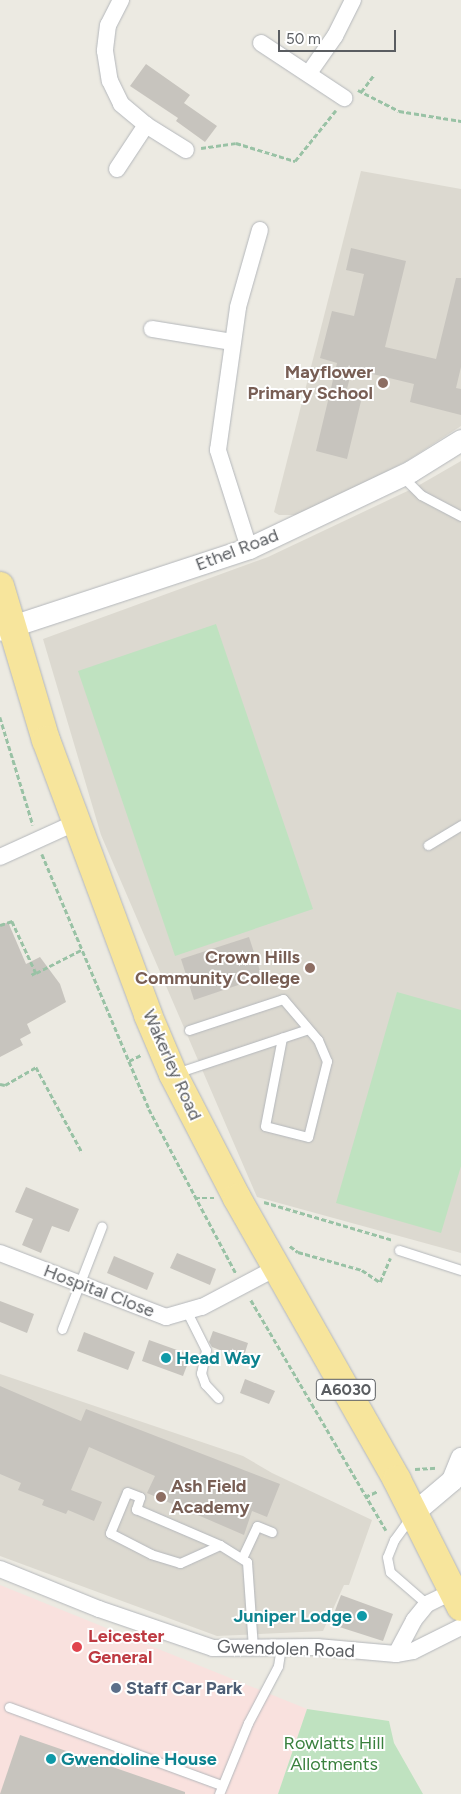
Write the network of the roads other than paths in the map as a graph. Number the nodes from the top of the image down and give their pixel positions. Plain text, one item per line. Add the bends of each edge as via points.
1 (121, 0) edge
2 (353, 0) edge
3 (261, 43) dead end
4 (309, 72) junction
5 (344, 98) road end
6 (146, 126) junction
7 (186, 150) road end
8 (117, 169) dead end
9 (260, 230) dead end
10 (152, 328) dead end
11 (232, 342) junction
12 (461, 440) edge
13 (402, 475) junction
14 (461, 516) edge
15 (249, 548) junction
16 (0, 586) edge
17 (6, 629) edge
18 (77, 822) junction
19 (461, 824) edge
20 (428, 845) dead end
21 (0, 856) edge
22 (308, 1029) junction
23 (189, 1030) dead end
24 (282, 1038) junction
25 (173, 1074) junction
26 (102, 1226) dead end
27 (399, 1250) road end
28 (0, 1253) edge
29 (278, 1267) junction
30 (461, 1270) edge
31 (80, 1283) junction
32 (188, 1314) junction
33 (62, 1329) dead end
34 (218, 1398) dead end
35 (461, 1458) edge
36 (413, 1513) junction
37 (272, 1532) dead end
38 (220, 1545) junction
39 (242, 1558) junction
40 (0, 1569) edge
41 (457, 1599) edge
42 (426, 1604) junction
43 (461, 1628) edge
44 (253, 1648) junction
45 (281, 1648) junction
46 (396, 1654) junction
47 (9, 1706) dead end
48 (220, 1790) edge

1 - 6 street via 108,25 105,51 110,81 121,104
2 - 4 street via 335,36
3 - 4 street
4 - 5 street
6 - 7 street
6 - 8 street
9 - 11 street
10 - 11 street
11 - 15 street via 218,450
12 - 13 street, Ethel Road
13 - 14 lane via 421,495
13 - 15 street, Ethel Road
15 - 17 street, Ethel Road
16 - 17 highway, Wakerley Road / A6030
17 - 18 highway, Wakerley Road / A6030
18 - 21 street
18 - 25 highway, Wakerley Road / A6030
19 - 20 lane
22 - 23 lane via 283,999
22 - 24 lane
22 - 24 lane via 318,1040 328,1061 308,1137 265,1126
24 - 25 lane
25 - 29 highway, Wakerley Road / A6030 via 237,1198
26 - 31 lane
27 - 30 lane
28 - 31 street, Hospital Close
29 - 32 street, Hospital Close
29 - 36 highway, Wakerley Road / A6030
31 - 32 street, Hospital Close via 166,1317
31 - 33 lane
32 - 34 lane via 206,1350 201,1373 205,1384
35 - 36 street via 452,1480
36 - 41 highway, A6030
36 - 42 lane via 387,1557 390,1572
37 - 39 lane via 257,1526
38 - 38 lane via 180,1562 151,1554 110,1533 127,1492 140,1497 136,1509
38 - 39 lane
39 - 44 lane via 247,1562
40 - 44 street, Gwendolen Road via 99,1609 213,1648
41 - 42 street
42 - 46 street
43 - 46 street, Gwendolen Road via 413,1651
44 - 45 street, Gwendolen Road
45 - 46 street, Gwendolen Road via 317,1647
45 - 48 lane via 278,1666
47 - 48 lane

